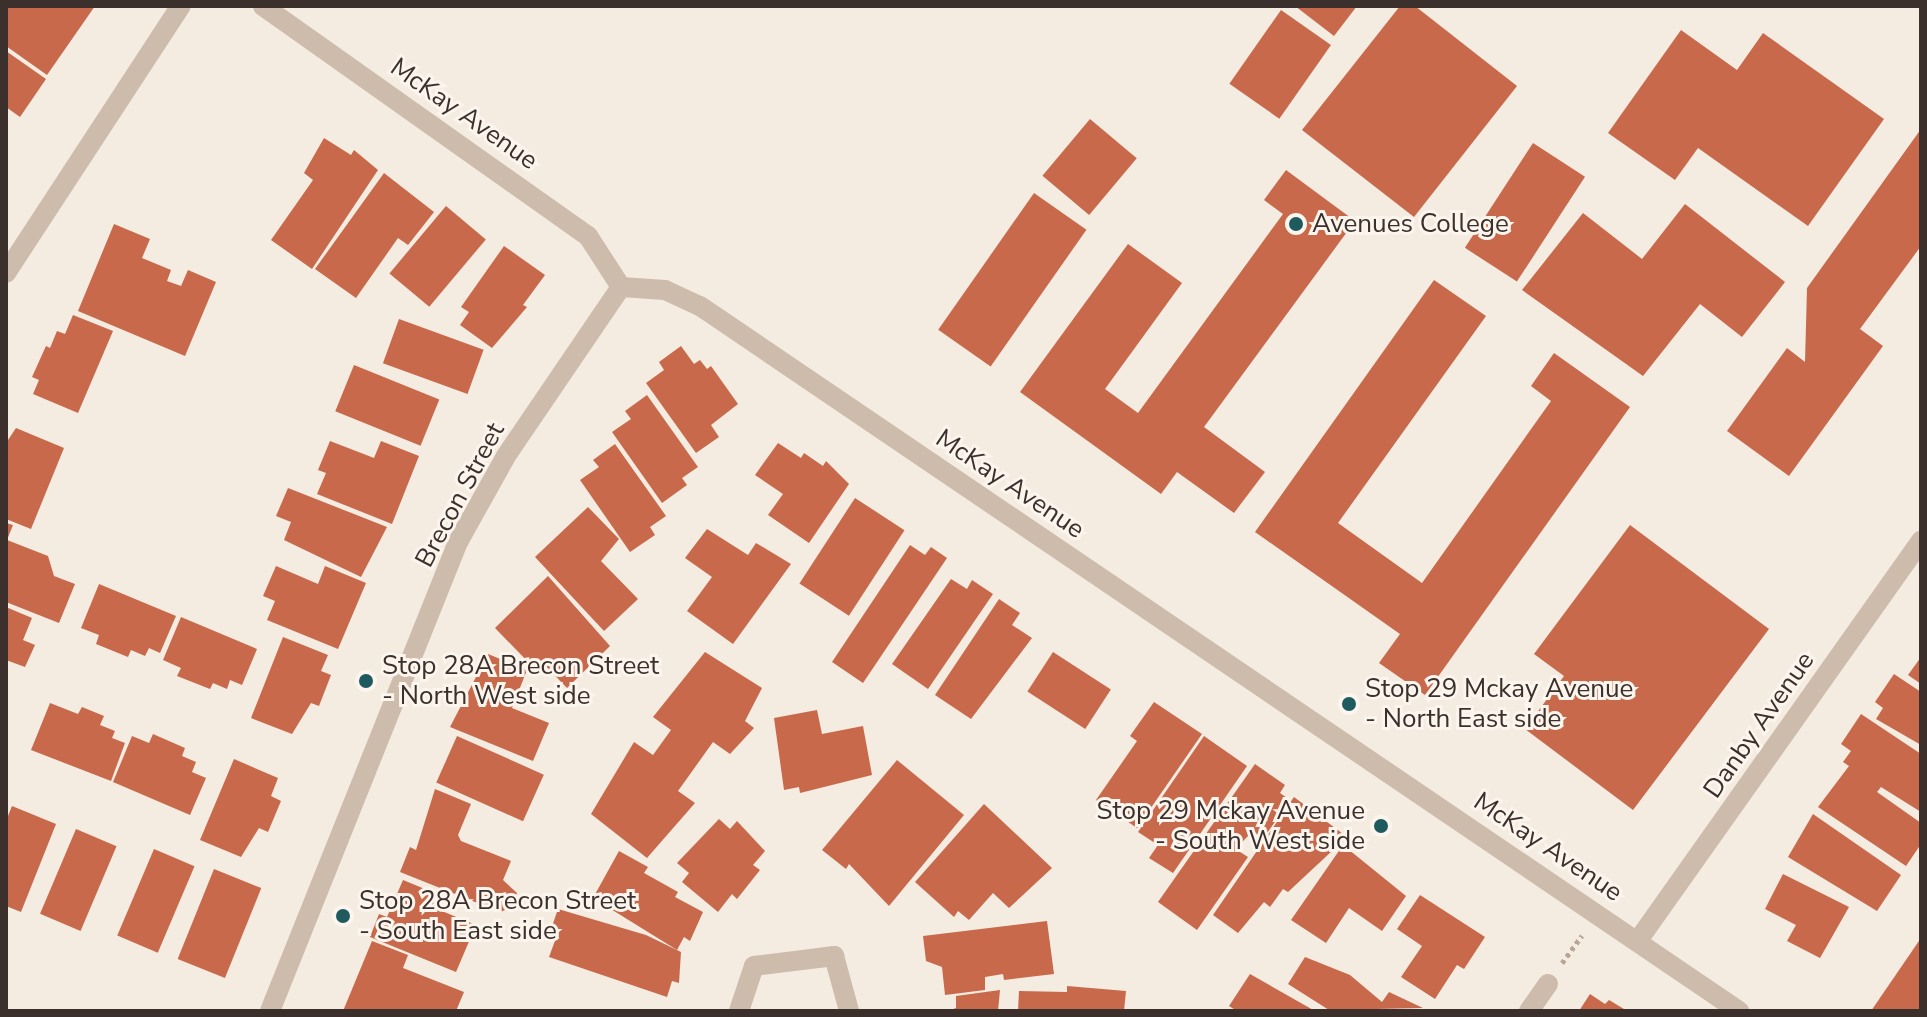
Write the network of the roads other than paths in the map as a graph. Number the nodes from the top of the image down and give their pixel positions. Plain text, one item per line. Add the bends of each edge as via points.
1 (181, 6) edge
2 (263, 6) edge
3 (6, 273) edge
4 (621, 287) junction
5 (1921, 541) edge
6 (1639, 939) junction
7 (1548, 984) road end
8 (270, 1011) edge
9 (739, 1011) edge
10 (849, 1011) edge
11 (1529, 1011) edge
12 (1739, 1011) edge

1 - 3 street
2 - 4 street, McKay Avenue via 552,207 588,236
4 - 6 street, McKay Avenue via 665,290 700,306
4 - 8 street, Brecon Street via 506,456 458,542
5 - 6 street, Danby Avenue
6 - 12 street, McKay Avenue
7 - 11 street
9 - 10 street via 754,966 834,956

